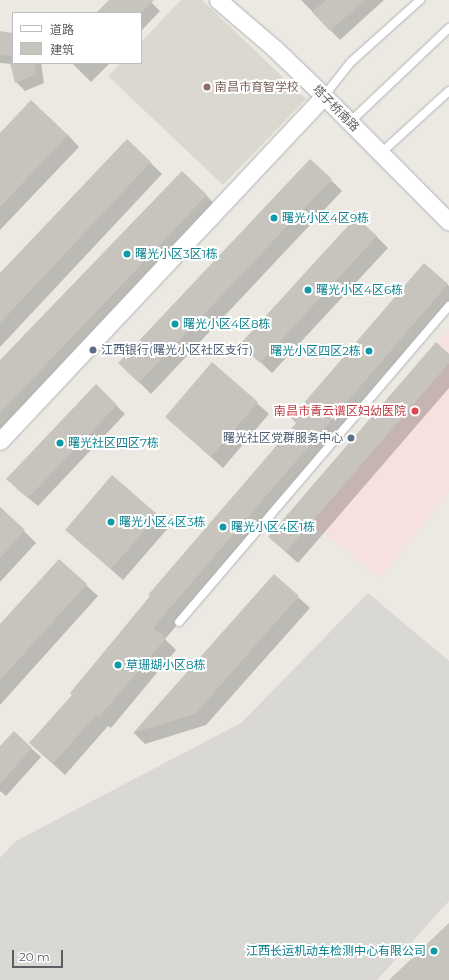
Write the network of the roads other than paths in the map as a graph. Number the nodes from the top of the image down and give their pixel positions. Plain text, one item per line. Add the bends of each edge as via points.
1 (218, 0) edge
2 (420, 0) edge
3 (449, 28) edge
4 (449, 91) edge
5 (324, 96) junction
6 (350, 122) junction
7 (381, 153) junction
8 (449, 222) edge
9 (449, 306) edge
10 (0, 441) edge
11 (179, 622) dead end

1 - 5 street, 塔子桥南路 via 274,48
2 - 5 lane via 351,62
3 - 6 lane
4 - 7 lane
5 - 6 street, 塔子桥南路
5 - 10 street
6 - 7 street, 塔子桥南路
7 - 8 street, 塔子桥南路
9 - 11 lane

